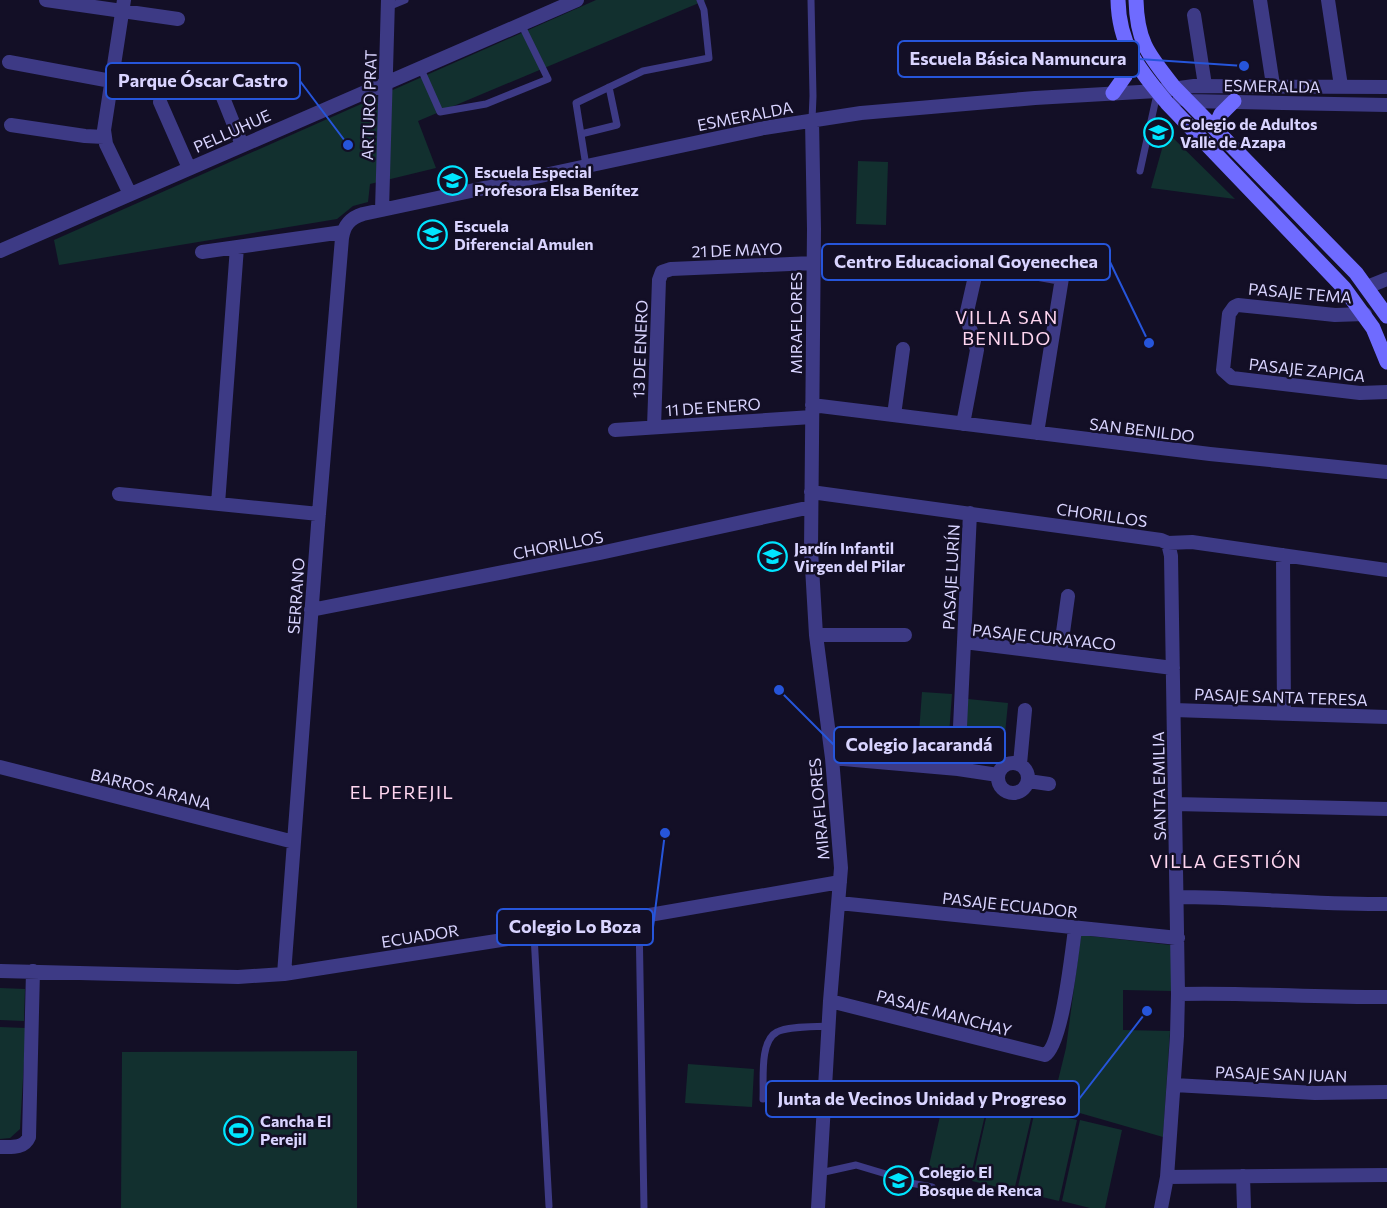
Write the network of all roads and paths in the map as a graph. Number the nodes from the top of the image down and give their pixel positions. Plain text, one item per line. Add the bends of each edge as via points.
1 (46, 0) edge
2 (405, 0) edge
3 (577, 0) edge
4 (700, 0) edge
5 (811, 0) edge
6 (1118, 0) edge
7 (1136, 0) edge
8 (1260, 0) edge
9 (1328, 0) edge
10 (388, 4) edge
11 (123, 6) edge
12 (1194, 15) dead end
13 (178, 19) dead end
14 (521, 24) junction
15 (1131, 56) junction
16 (9, 62) dead end
17 (420, 67) junction
18 (214, 75) dead end
19 (111, 81) junction
20 (385, 82) junction
21 (1205, 85) junction
22 (1273, 85) junction
23 (1341, 86) junction
24 (609, 87) junction
25 (1174, 87) junction
26 (1387, 87) edge
27 (1157, 91) junction
28 (1113, 93) junction
29 (1189, 101) junction
30 (1234, 101) junction
31 (160, 102) dead end
32 (1387, 105) edge
33 (812, 120) junction
34 (11, 125) dead end
35 (1215, 127) junction
36 (581, 134) junction
37 (104, 137) junction
38 (242, 145) junction
39 (586, 166) junction
40 (189, 168) junction
41 (1140, 171) dead end
42 (130, 194) junction
43 (382, 210) junction
44 (345, 227) junction
45 (237, 247) junction
46 (0, 252) edge
47 (202, 252) dead end
48 (813, 263) junction
49 (662, 272) joint
50 (1387, 279) edge
51 (1367, 287) junction
52 (1365, 314) junction
53 (1387, 316) edge
54 (903, 349) dead end
55 (1387, 362) edge
56 (1225, 374) joint
57 (1387, 392) edge
58 (812, 411) junction
59 (894, 415) junction
60 (963, 424) junction
61 (654, 427) junction
62 (615, 430) dead end
63 (1037, 433) junction
64 (1387, 472) edge
65 (811, 492) junction
66 (119, 494) dead end
67 (218, 504) junction
68 (811, 507) junction
69 (970, 513) junction
70 (319, 514) junction
71 (1168, 543) junction
72 (1283, 555) junction
73 (1387, 570) edge
74 (1068, 596) dead end
75 (311, 610) junction
76 (816, 635) junction
77 (905, 635) dead end
78 (964, 642) junction
79 (1060, 654) junction
80 (1173, 668) junction
81 (1025, 710) dead end
82 (1174, 710) junction
83 (1284, 714) junction
84 (1387, 717) edge
85 (831, 758) junction
86 (1020, 764) junction
87 (0, 767) edge
88 (958, 769) junction
89 (998, 775) junction
90 (1029, 781) junction
91 (1049, 784) dead end
92 (1175, 804) junction
93 (1387, 809) edge
94 (294, 842) junction
95 (840, 882) junction
96 (1177, 897) junction
97 (839, 903) junction
98 (1387, 904) edge
99 (639, 918) junction
100 (1075, 929) junction
101 (534, 935) junction
102 (1178, 938) junction
103 (0, 971) edge
104 (33, 972) junction
105 (284, 974) junction
106 (1178, 994) junction
107 (1387, 997) edge
108 (830, 1001) junction
109 (829, 1026) junction
110 (1174, 1086) junction
111 (1387, 1092) edge
112 (763, 1099) dead end
113 (0, 1147) edge
114 (820, 1173) junction
115 (1387, 1175) edge
116 (1243, 1176) junction
117 (1167, 1177) junction
118 (932, 1186) dead end
119 (1164, 1205) edge
120 (549, 1206) dead end
121 (644, 1208) edge
122 (818, 1208) edge
123 (1244, 1208) edge

1 - 11 street
2 - 10 lane
3 - 14 street, PELLUHUE
4 - 24 lane via 709,58 644,71
5 - 33 lane
6 - 15 main road via 1121,28
7 - 25 main road via 1143,43
8 - 22 street
9 - 23 street
10 - 20 street, ARTURO PRAT
11 - 13 street
11 - 19 street
12 - 21 street
14 - 17 street, PELLUHUE
14 - 17 lane via 548,80 486,104 440,112
15 - 27 main road
15 - 28 main road via 1125,76
16 - 19 street
17 - 20 street, PELLUHUE
18 - 38 street
19 - 37 street
20 - 38 street, PELLUHUE
20 - 43 street, ARTURO PRAT
21 - 22 street, ESMERALDA
21 - 25 street, ESMERALDA
22 - 23 street, ESMERALDA
23 - 26 street, ESMERALDA
24 - 36 lane via 576,103
24 - 36 lane via 617,125
25 - 27 street, ESMERALDA
25 - 29 main road
27 - 28 street, ESMERALDA
27 - 29 street, ESMERALDA
27 - 41 lane
27 - 52 main road
28 - 33 street, ESMERALDA via 944,105
29 - 30 street, ESMERALDA
29 - 35 main road
30 - 32 street, ESMERALDA
30 - 35 main road
31 - 40 street
33 - 39 street, ESMERALDA
33 - 48 street, MIRAFLORES
34 - 37 street
35 - 51 main road
36 - 39 lane
37 - 42 street
38 - 40 street, PELLUHUE
39 - 43 street, ESMERALDA
40 - 42 street, PELLUHUE
42 - 46 street, PELLUHUE
43 - 44 street, ESMERALDA via 357,216
44 - 45 street, ESMERALDA
44 - 70 street, SERRANO
45 - 47 street, ESMERALDA
45 - 67 street
48 - 49 street, 21 DE MAYO
48 - 58 street, MIRAFLORES
49 - 61 street, 13 DE ENERO
50 - 51 street, PASAJE TEMA
51 - 53 main road
52 - 55 main road
52 - 56 street, PASAJE TEMA via 1335,315 1242,304 1234,307 1229,314 1222,365
54 - 59 street
56 - 57 street, PASAJE ZAPIGA via 1368,394
58 - 59 street, SAN BENILDO
58 - 61 street, 11 DE ENERO
58 - 65 street, MIRAFLORES
59 - 60 street, SAN BENILDO
60 - 63 street, SAN BENILDO
60 - 63 street via 976,350 966,316 978,263 1062,278
61 - 62 street, 11 DE ENERO
63 - 64 street, SAN BENILDO
65 - 68 street, MIRAFLORES
65 - 69 street, CHORILLOS
66 - 67 street
67 - 70 street
68 - 75 street, CHORILLOS via 600,554
68 - 76 street, MIRAFLORES
69 - 71 street, CHORILLOS
69 - 78 street, PASAJE LURÍN
70 - 75 street, SERRANO
71 - 72 street, CHORILLOS via 1186,541
71 - 80 street, SANTA EMILIA via 1172,556
72 - 73 street, CHORILLOS
72 - 83 street
74 - 79 street
75 - 94 street, SERRANO
76 - 77 street
76 - 85 street, MIRAFLORES
78 - 79 street, PASAJE CURAYACO
78 - 88 street, PASAJE CURAYACO
79 - 80 street, PASAJE CURAYACO
80 - 82 street, SANTA EMILIA
81 - 86 street
82 - 83 street, PASAJE SANTA TERESA
82 - 92 street, SANTA EMILIA
83 - 84 street, PASAJE SANTA TERESA
85 - 88 street
85 - 95 street, MIRAFLORES
86 - 89 street via 1009,764
86 - 90 street
87 - 94 street, BARROS ARANA
88 - 89 street
89 - 90 street via 1002,790 1009,793 1020,792
90 - 91 street
92 - 93 street
92 - 96 street, SANTA EMILIA
94 - 105 street, SERRANO
95 - 97 street, MIRAFLORES
95 - 99 street, ECUADOR
96 - 98 street
96 - 102 street, SANTA EMILIA
97 - 100 street, PASAJE ECUADOR
97 - 108 street, MIRAFLORES
99 - 101 street, ECUADOR
99 - 121 lane
100 - 102 street, PASAJE ECUADOR
100 - 108 street, PASAJE MANCHAY via 1064,1007 1048,1053 1041,1055
101 - 105 street, ECUADOR
101 - 120 lane
102 - 106 street, SANTA EMILIA
103 - 104 street, ECUADOR
104 - 105 street, ECUADOR via 238,977
104 - 113 street via 29,1137 20,1146
106 - 107 street
106 - 110 street, SANTA EMILIA
108 - 109 street, MIRAFLORES
109 - 112 lane via 784,1030 772,1036 764,1053
109 - 114 street, MIRAFLORES
110 - 111 street, PASAJE SAN JUAN
110 - 117 street, SANTA EMILIA
114 - 118 lane via 856,1165 905,1182
114 - 122 street, MIRAFLORES
115 - 116 street
116 - 117 street
116 - 123 street
117 - 119 street, SANTA EMILIA

